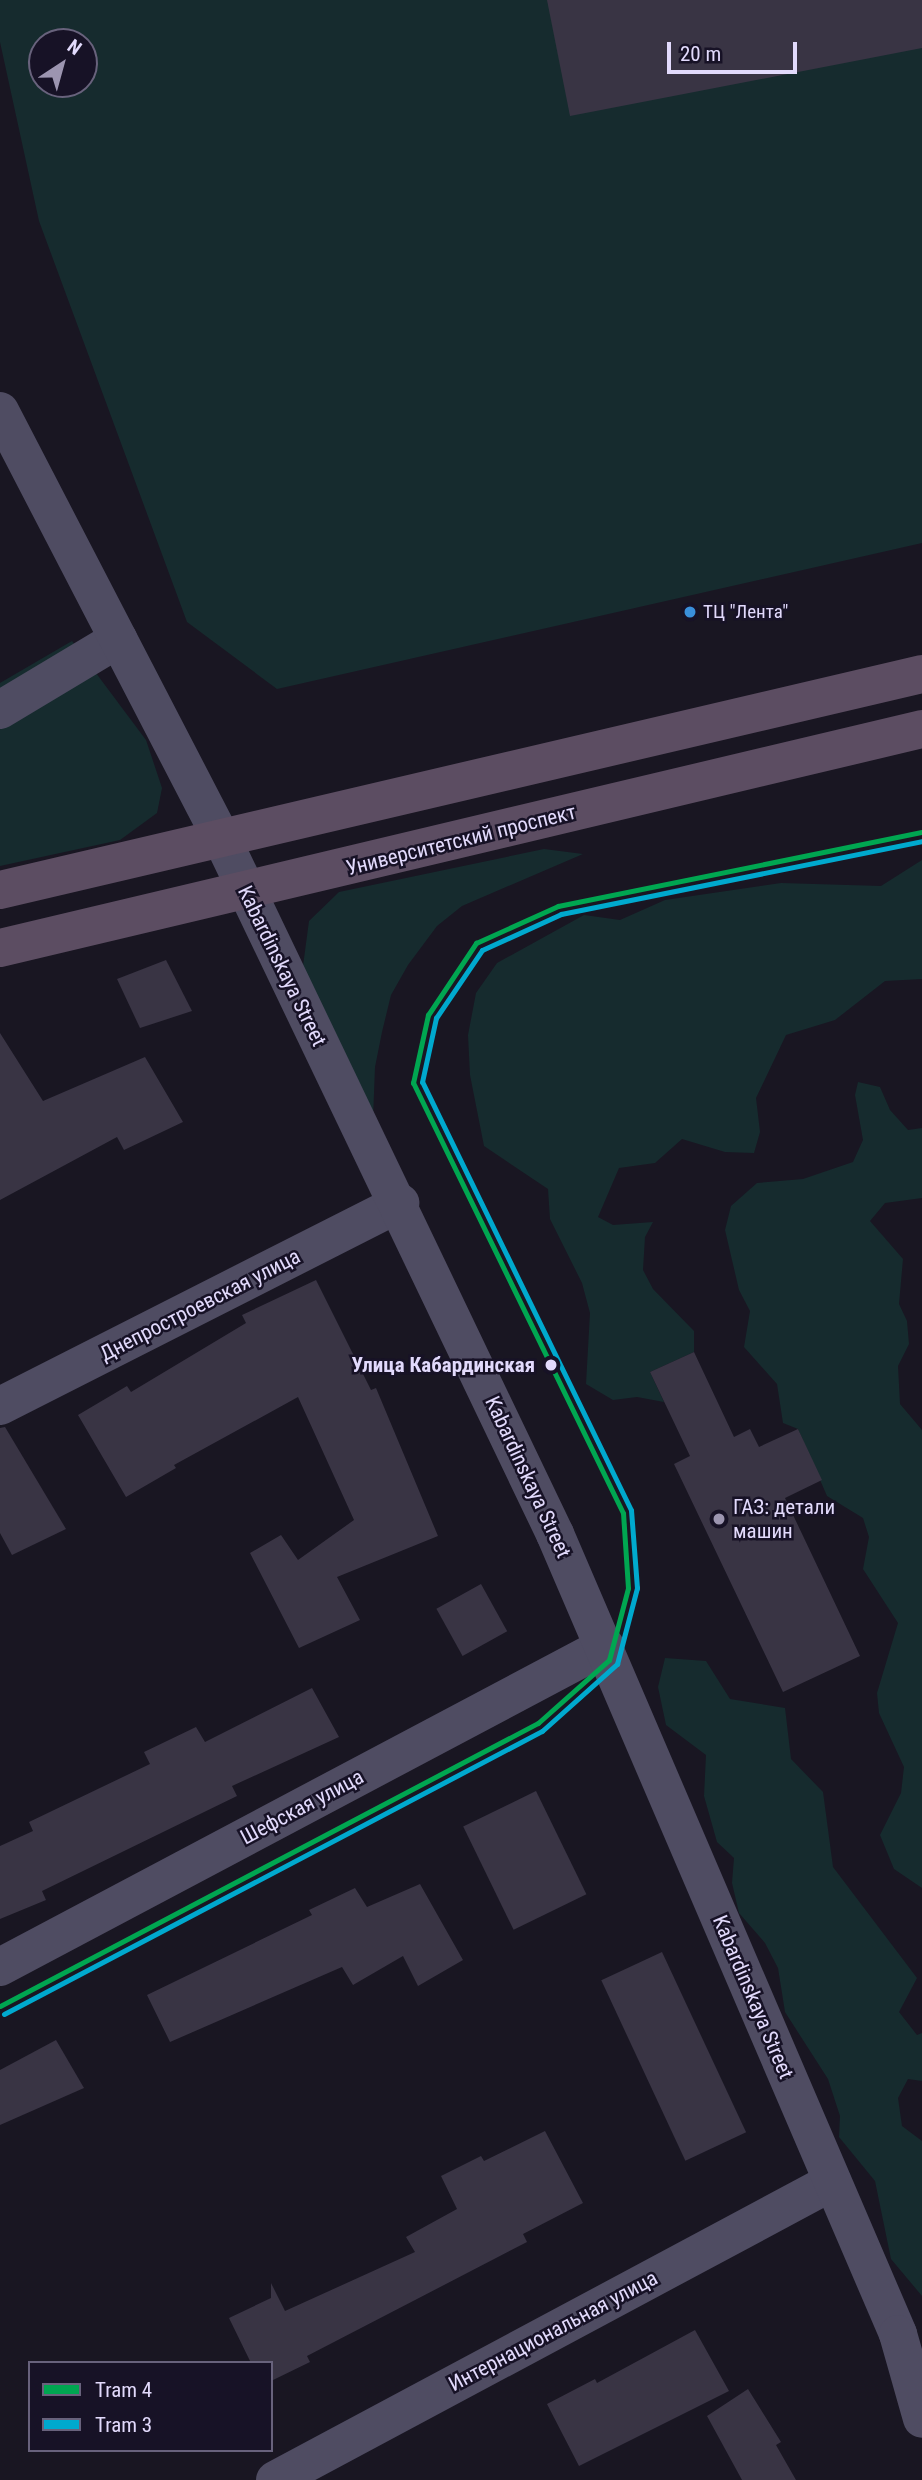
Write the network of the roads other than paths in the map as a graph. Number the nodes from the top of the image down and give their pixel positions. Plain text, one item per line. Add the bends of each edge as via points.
1 (0, 411) edge
2 (118, 639) junction
3 (922, 674) edge
4 (0, 710) edge
5 (922, 729) edge
6 (222, 839) junction
7 (0, 890) edge
8 (245, 893) junction
9 (0, 948) edge
10 (400, 1203) junction
11 (0, 1406) edge
12 (604, 1646) junction
13 (0, 1967) edge
14 (832, 2182) junction
15 (922, 2419) edge
16 (275, 2480) edge

1 - 2 street, Kabardinskaya Street
2 - 4 street
2 - 6 street, Kabardinskaya Street
3 - 6 highway
5 - 8 highway, Университетский проспект
6 - 7 highway
6 - 8 street, Kabardinskaya Street
8 - 9 highway, Университетский проспект
8 - 10 street, Kabardinskaya Street
10 - 11 street, Днепростроевская улица
10 - 12 street, Kabardinskaya Street
12 - 13 street, Шефская улица
12 - 14 street, Kabardinskaya Street
14 - 15 street, Kabardinskaya Street via 898,2334
14 - 16 street, Интернациональная улица

